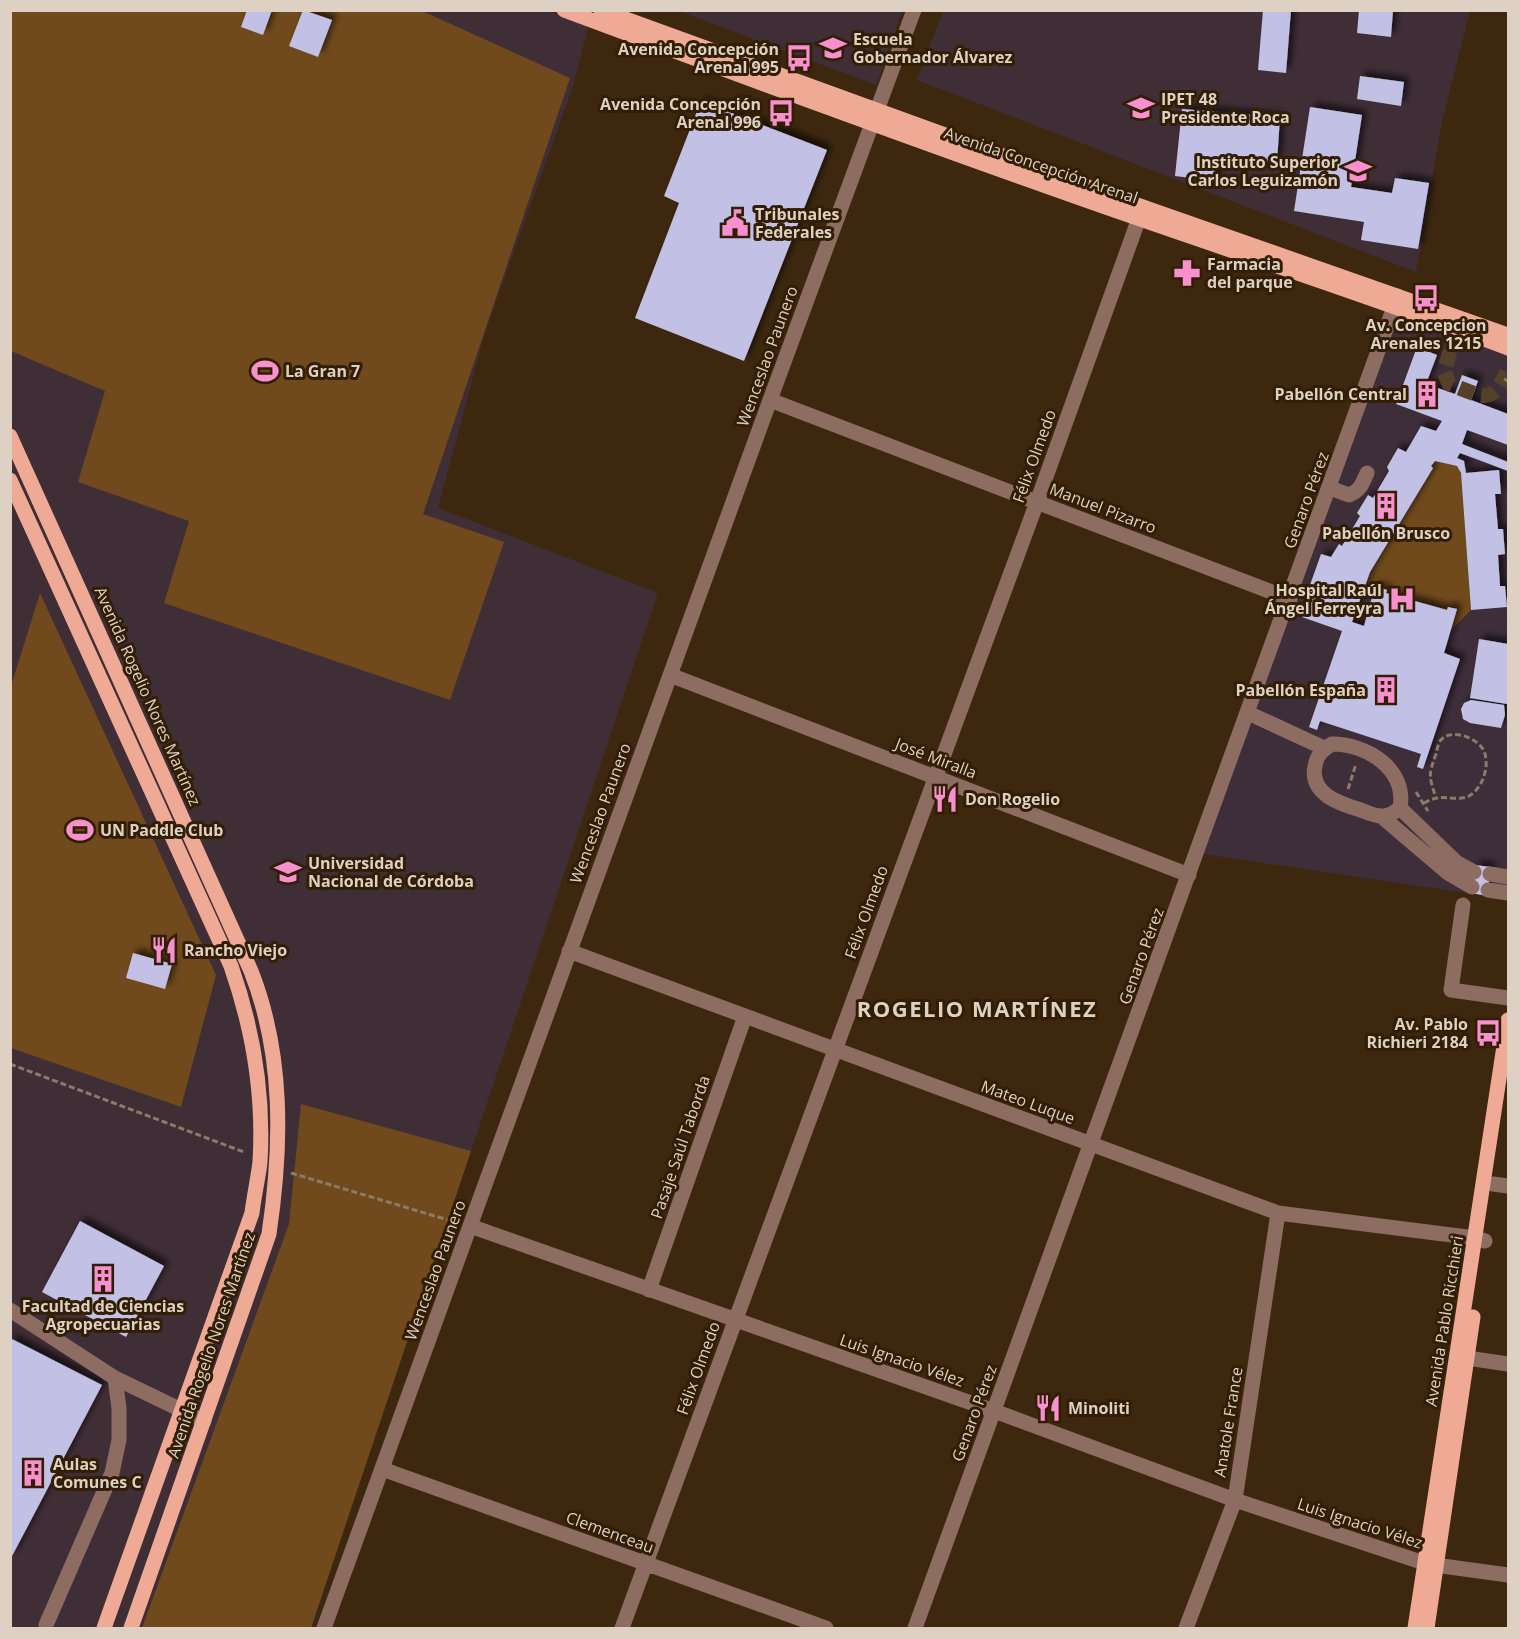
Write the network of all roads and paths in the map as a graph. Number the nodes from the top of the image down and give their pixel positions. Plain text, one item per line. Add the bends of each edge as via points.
1 (564, 10) edge
2 (601, 10) edge
3 (914, 10) edge
4 (874, 117) junction
5 (1141, 213) junction
6 (1397, 301) junction
7 (1509, 335) edge
8 (1509, 348) edge
9 (770, 400) junction
10 (10, 436) edge
11 (1367, 473) dead end
12 (10, 480) edge
13 (1330, 488) junction
14 (1037, 502) junction
15 (1290, 599) junction
16 (670, 675) junction
17 (1248, 713) junction
18 (1324, 748) junction
19 (1358, 748) junction
20 (935, 777) junction
21 (1436, 798) junction
22 (1424, 803) dead end
23 (1345, 806) junction
24 (1400, 808) junction
25 (1381, 816) junction
26 (1190, 874) junction
27 (1490, 874) dead end
28 (1509, 878) edge
29 (1488, 890) dead end
30 (1509, 893) edge
31 (1463, 905) dead end
32 (570, 951) junction
33 (1509, 998) edge
34 (746, 1016) junction
35 (1509, 1020) edge
36 (835, 1050) junction
37 (10, 1064) edge
38 (1509, 1085) edge
39 (1091, 1144) junction
40 (260, 1162) junction
41 (277, 1169) junction
42 (1501, 1185) edge
43 (1278, 1213) junction
44 (470, 1226) junction
45 (1480, 1239) junction
46 (649, 1290) junction
47 (10, 1310) edge
48 (735, 1320) junction
49 (1467, 1358) junction
50 (1509, 1364) edge
51 (115, 1378) junction
52 (182, 1411) junction
53 (994, 1411) junction
54 (204, 1421) junction
55 (382, 1469) junction
56 (1235, 1500) junction
57 (646, 1564) junction
58 (1430, 1564) junction
59 (1509, 1575) edge
60 (46, 1625) dead end
61 (104, 1629) edge
62 (131, 1629) edge
63 (324, 1629) edge
64 (622, 1629) edge
65 (826, 1629) edge
66 (915, 1629) edge
67 (1186, 1629) edge
68 (1415, 1629) edge
69 (1427, 1629) edge

1 - 4 main road, Avenida Concepción Arenal
2 - 4 main road, Avenida Concepción Arenal
3 - 4 street, Wenceslao Paunero
4 - 5 main road, Avenida Concepción Arenal
4 - 9 street, Wenceslao Paunero
5 - 6 main road, Avenida Concepción Arenal
5 - 14 street, Félix Olmedo
6 - 7 main road, Avenida Concepción Arenal
6 - 8 main road, Avenida Concepción Arenal
6 - 13 street, Genaro Pérez
9 - 14 street, Manuel Pizarro
9 - 16 street, Wenceslao Paunero
10 - 41 main road, Avenida Rogelio Nores Martínez via 259,991 275,1069
11 - 13 street via 1361,488 1349,495
12 - 40 main road, Avenida Rogelio Nores Martínez via 231,966 255,1058
13 - 15 street, Genaro Pérez
14 - 15 street, Manuel Pizarro
14 - 20 street, Félix Olmedo
15 - 17 street, Genaro Pérez
16 - 20 street, José Miralla
16 - 32 street, Wenceslao Paunero
17 - 18 street
17 - 26 street, Genaro Pérez
18 - 19 street via 1341,744
18 - 23 street via 1314,771 1316,783 1325,795
19 - 23 path
19 - 24 street via 1376,756 1389,769 1401,787
20 - 26 street, José Miralla
20 - 36 street, Félix Olmedo
21 - 21 path via 1429,775 1440,741 1457,734 1477,743 1486,762 1481,784 1470,795
21 - 22 path
23 - 25 street
24 - 25 street
24 - 25 street via 1473,880 1449,873
26 - 39 street, Genaro Pérez
27 - 28 street
29 - 30 street
31 - 33 street via 1451,990
32 - 34 street, Mateo Luque
32 - 44 street, Wenceslao Paunero
34 - 36 street, Mateo Luque
34 - 46 street, Pasaje Saúl Taborda
35 - 45 main road, Avenida Pablo Ricchieri
36 - 39 street, Mateo Luque
36 - 48 street, Félix Olmedo
37 - 40 path via 240,1150
38 - 42 main road, Avenida Pablo Ricchieri
39 - 43 street, Mateo Luque
39 - 53 street, Genaro Pérez
40 - 52 main road, Avenida Rogelio Nores Martínez via 252,1213
41 - 44 path
41 - 54 main road, Avenida Rogelio Nores Martínez via 269,1234
42 - 45 main road, Avenida Pablo Ricchieri
43 - 45 street, Mateo Luque
43 - 56 street, Anatole France
44 - 46 street, Luis Ignacio Vélez
44 - 55 street, Wenceslao Paunero
45 - 49 main road, Avenida Pablo Ricchieri
45 - 58 main road, Avenida Pablo Ricchieri
46 - 48 street, Luis Ignacio Vélez
47 - 51 street
48 - 53 street, Luis Ignacio Vélez
48 - 57 street, Félix Olmedo
49 - 50 street
49 - 58 main road, Avenida Pablo Ricchieri
51 - 52 street
51 - 60 street via 119,1440 112,1473
52 - 54 street
52 - 61 main road, Avenida Rogelio Nores Martínez
53 - 56 street, Luis Ignacio Vélez
53 - 66 street, Genaro Pérez
54 - 62 main road, Avenida Rogelio Nores Martínez
55 - 57 street, Clemenceau
55 - 63 street, Wenceslao Paunero
56 - 58 street, Luis Ignacio Vélez
56 - 67 street, Anatole France
57 - 64 street, Félix Olmedo
57 - 65 street, Clemenceau
58 - 59 street, Luis Ignacio Vélez
58 - 68 main road, Avenida Pablo Ricchieri
58 - 69 main road, Avenida Pablo Ricchieri

